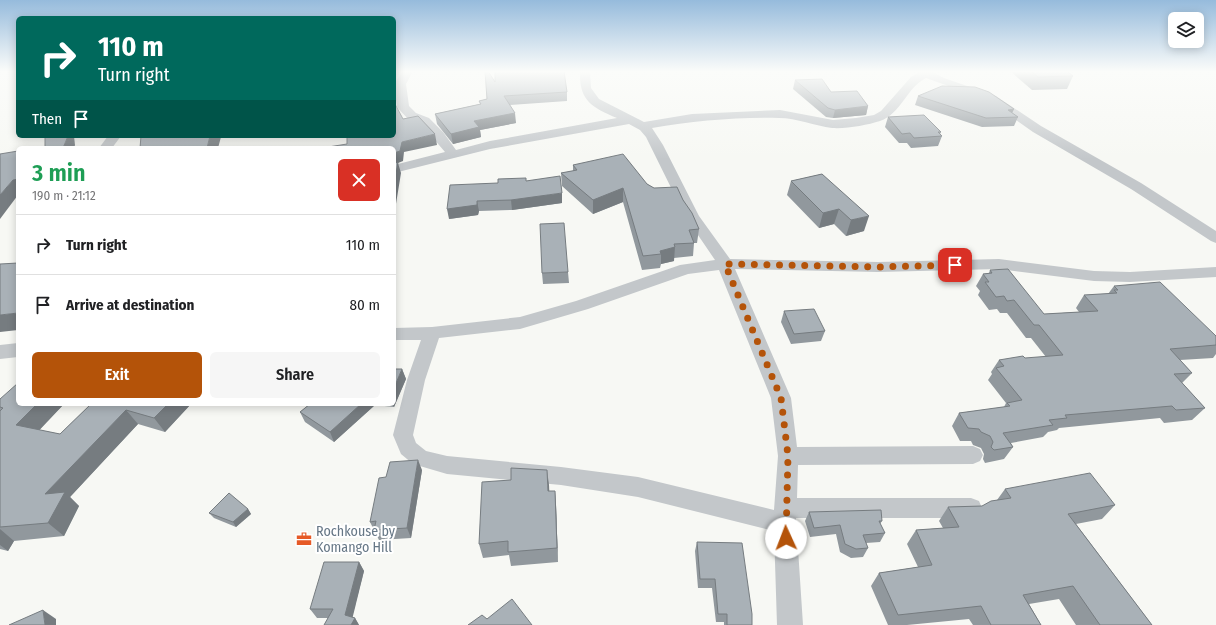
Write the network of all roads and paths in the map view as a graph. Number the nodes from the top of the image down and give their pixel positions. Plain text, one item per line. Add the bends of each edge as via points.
1 (402, 100) edge
2 (594, 100) edge
3 (897, 100) edge
4 (995, 100) edge
5 (635, 123) junction
6 (113, 138) edge
7 (107, 146) edge
8 (454, 155) junction
9 (396, 169) edge
10 (1216, 238) edge
11 (725, 264) junction
12 (1216, 272) edge
13 (432, 333) junction
14 (396, 334) edge
15 (16, 350) edge
16 (0, 352) edge
17 (972, 455) dead end
18 (788, 456) junction
19 (971, 508) edge
20 (785, 515) junction
21 (790, 625) edge

1 - 8 street via 403,107 412,116 425,121
2 - 5 street
3 - 5 street via 885,114 856,122 833,124 780,114
4 - 10 street via 1037,129 1136,186
5 - 8 street via 490,145
5 - 11 street via 651,134 692,216
6 - 7 street
8 - 9 street
11 - 12 street via 878,267 999,264 1094,276 1130,277
11 - 13 street via 686,269 582,305 520,323
11 - 18 street via 781,398
13 - 14 street
13 - 20 street via 416,380 403,435 408,448 420,458 447,465 561,476 638,487
15 - 16 street
17 - 18 street
18 - 20 street
19 - 20 street
20 - 21 street

